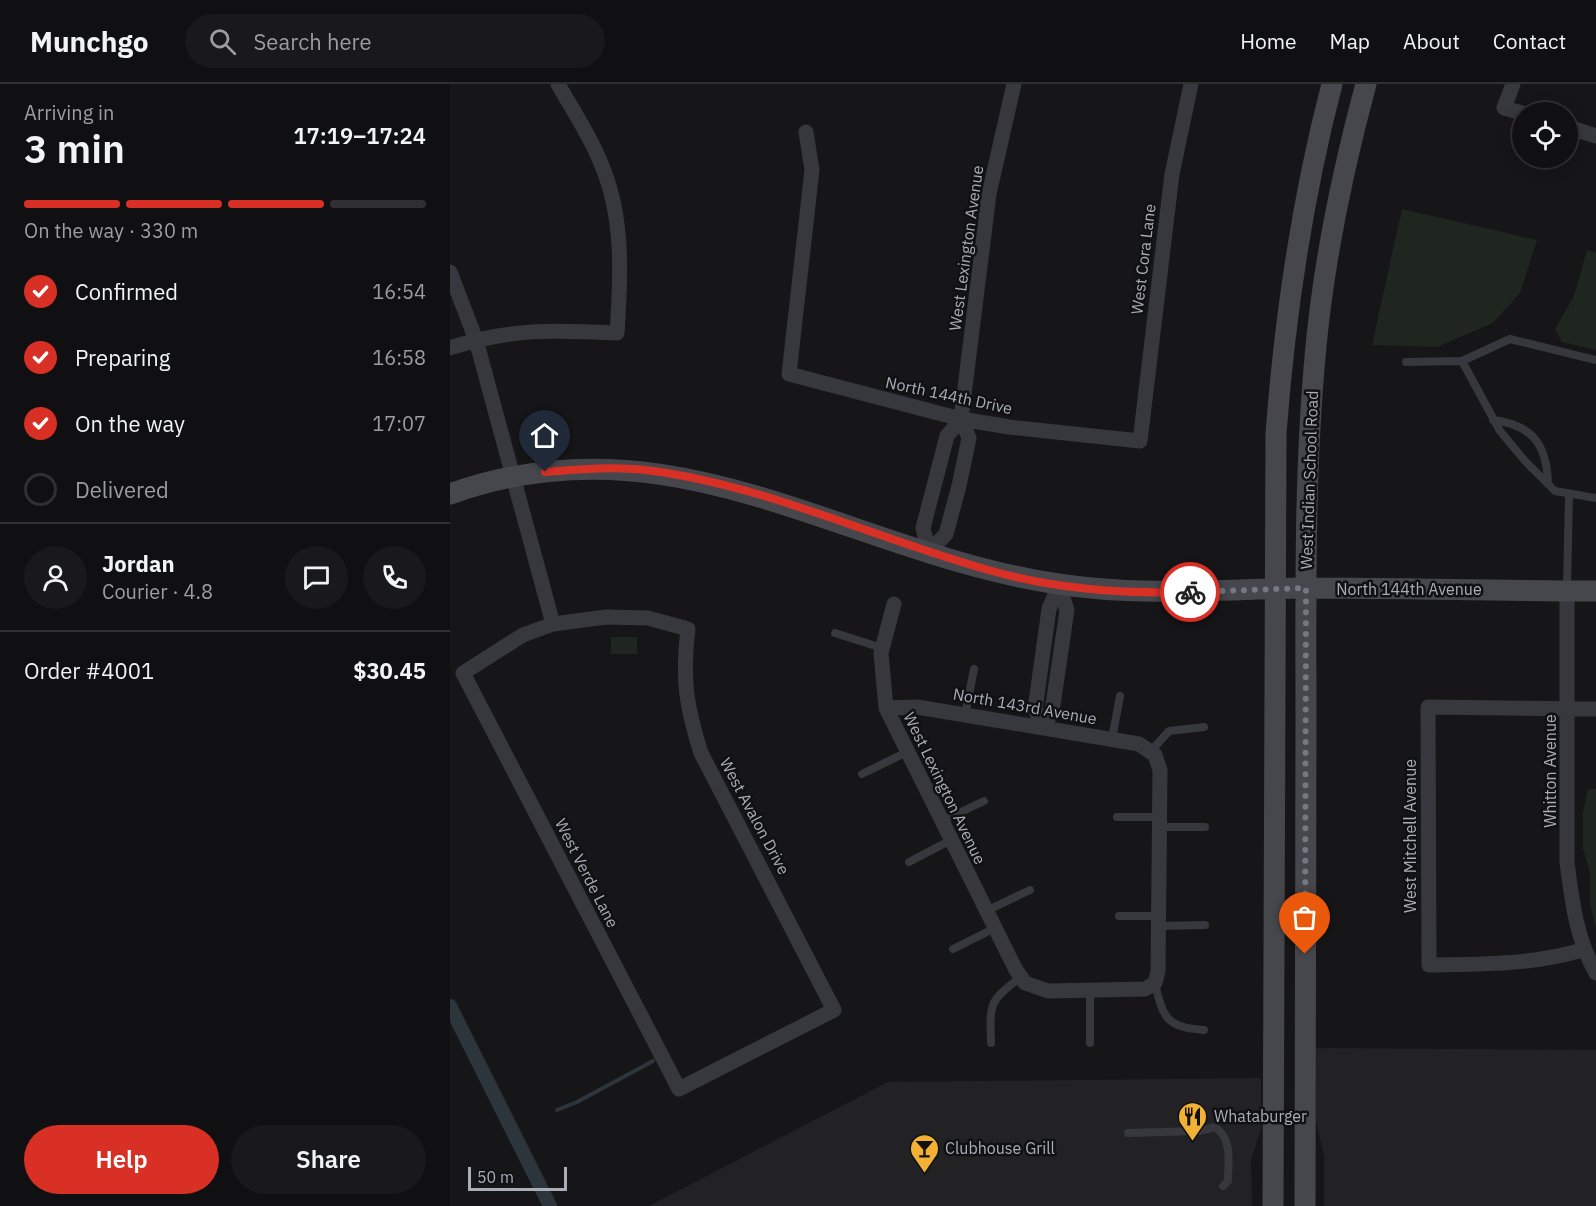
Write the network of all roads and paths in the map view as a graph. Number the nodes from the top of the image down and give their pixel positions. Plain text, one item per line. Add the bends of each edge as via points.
1 (558, 84) edge
2 (1014, 84) edge
3 (1191, 84) edge
4 (1332, 84) edge
5 (1366, 84) edge
6 (1513, 84) edge
7 (1512, 110) edge
8 (1578, 130) edge
9 (806, 132) dead end
10 (1596, 136) edge
11 (450, 272) edge
12 (476, 340) junction
13 (450, 348) edge
14 (1596, 360) edge
15 (1462, 361) junction
16 (1406, 362) dead end
17 (960, 419) junction
18 (1493, 420) junction
19 (1140, 441) joint
20 (512, 476) junction
21 (1548, 484) junction
22 (450, 494) edge
23 (1569, 494) junction
24 (1596, 498) edge
25 (929, 552) junction
26 (1059, 585) junction
27 (1306, 588) junction
28 (1274, 590) junction
29 (1567, 591) junction
30 (1596, 591) edge
31 (894, 604) dead end
32 (553, 624) junction
33 (835, 633) dead end
34 (882, 648) junction
35 (1043, 653) junction
36 (1060, 656) junction
37 (974, 669) dead end
38 (1120, 696) dead end
39 (886, 708) junction
40 (1568, 709) junction
41 (1596, 709) edge
42 (965, 714) junction
43 (1204, 727) dead end
44 (1043, 728) junction
45 (1112, 739) junction
46 (907, 752) junction
47 (1153, 753) junction
48 (862, 774) dead end
49 (984, 801) dead end
50 (1118, 817) dead end
51 (942, 821) junction
52 (1159, 822) junction
53 (1205, 827) dead end
54 (951, 840) junction
55 (909, 862) dead end
56 (1030, 890) dead end
57 (986, 911) junction
58 (1119, 916) dead end
59 (1158, 921) junction
60 (1205, 926) dead end
61 (995, 928) junction
62 (953, 949) dead end
63 (1583, 950) junction
64 (1596, 973) edge
65 (1021, 977) junction
66 (1155, 983) junction
67 (1090, 992) junction
68 (1204, 1030) dead end
69 (991, 1043) dead end
70 (1090, 1043) dead end
71 (679, 1089) joint
72 (1128, 1133) dead end
73 (1223, 1186) dead end
74 (1273, 1206) edge
75 (1305, 1206) edge

1 - 12 street via 600,161 612,199 620,236 617,333 546,330
2 - 17 street, West Lexington Avenue via 989,194
3 - 19 street, West Cora Lane via 1172,174
4 - 28 main road, West Indian School Road via 1310,174 1284,338 1276,433
5 - 27 main road, West Indian School Road via 1343,172 1317,335 1308,471
6 - 7 street via 1504,108
8 - 10 street
9 - 17 street, North 144th Drive via 812,170 789,374
11 - 12 street
12 - 13 street
12 - 20 street
14 - 15 lane via 1510,339
15 - 16 lane
15 - 18 lane
17 - 19 street, North 144th Drive
17 - 25 street, West Lexington Avenue via 947,436 923,528
17 - 25 street, West Lexington Avenue via 969,438 961,476 946,534
18 - 21 lane via 1525,462
18 - 21 lane via 1519,426 1538,442 1545,454
20 - 22 main road, North 144th Avenue
20 - 25 main road, North 144th Avenue via 594,468 652,471 698,479
20 - 32 street
21 - 23 lane via 1555,491
23 - 24 lane
23 - 29 lane
25 - 26 main road, North 144th Avenue via 994,572
26 - 28 main road, North 144th Avenue via 1155,593
26 - 35 street via 1049,609
26 - 36 street via 1067,610
27 - 28 main road, North 144th Avenue
27 - 29 main road, North 144th Avenue
27 - 75 main road, West Indian School Road
28 - 74 main road, West Indian School Road
29 - 30 main road, North 144th Avenue
29 - 40 street, Whitton Avenue
31 - 34 street, West Lexington Avenue
32 - 71 street, West Verde Lane via 523,635 463,673
32 - 71 street, West Avalon Drive via 606,617 648,618 688,629 684,669 688,711 701,753 834,1010
33 - 34 lane
34 - 39 street, West Lexington Avenue
35 - 36 lane
35 - 44 street via 1035,709
36 - 44 street via 1052,712
37 - 42 lane
38 - 45 lane
39 - 42 street, North 143rd Avenue via 917,706
39 - 46 street, West Lexington Avenue
40 - 41 street
40 - 63 street, Whitton Avenue via 1567,862 1572,907
40 - 63 street, West Mitchell Avenue via 1428,708 1429,965 1511,964
42 - 44 street, North 143rd Avenue
43 - 47 lane via 1169,731
44 - 45 street, North 143rd Avenue
45 - 47 street, North 143rd Avenue via 1139,744
46 - 48 lane
46 - 51 street, West Lexington Avenue
47 - 52 street via 1160,770
49 - 51 lane
50 - 52 lane
51 - 54 street, West Lexington Avenue
52 - 53 lane
52 - 59 street
54 - 55 lane
54 - 57 street, West Lexington Avenue
56 - 57 lane
57 - 61 street, West Lexington Avenue
58 - 59 lane
59 - 60 lane
59 - 66 street
61 - 62 lane
61 - 65 street, West Lexington Avenue
63 - 64 street, Whitton Avenue
65 - 67 street, West Lexington Avenue via 1039,990
65 - 69 lane via 992,1004
66 - 67 street via 1145,989
66 - 68 lane via 1160,1008 1170,1023
67 - 70 lane
72 - 73 lane via 1215,1127 1225,1134 1228,1145 1228,1182

